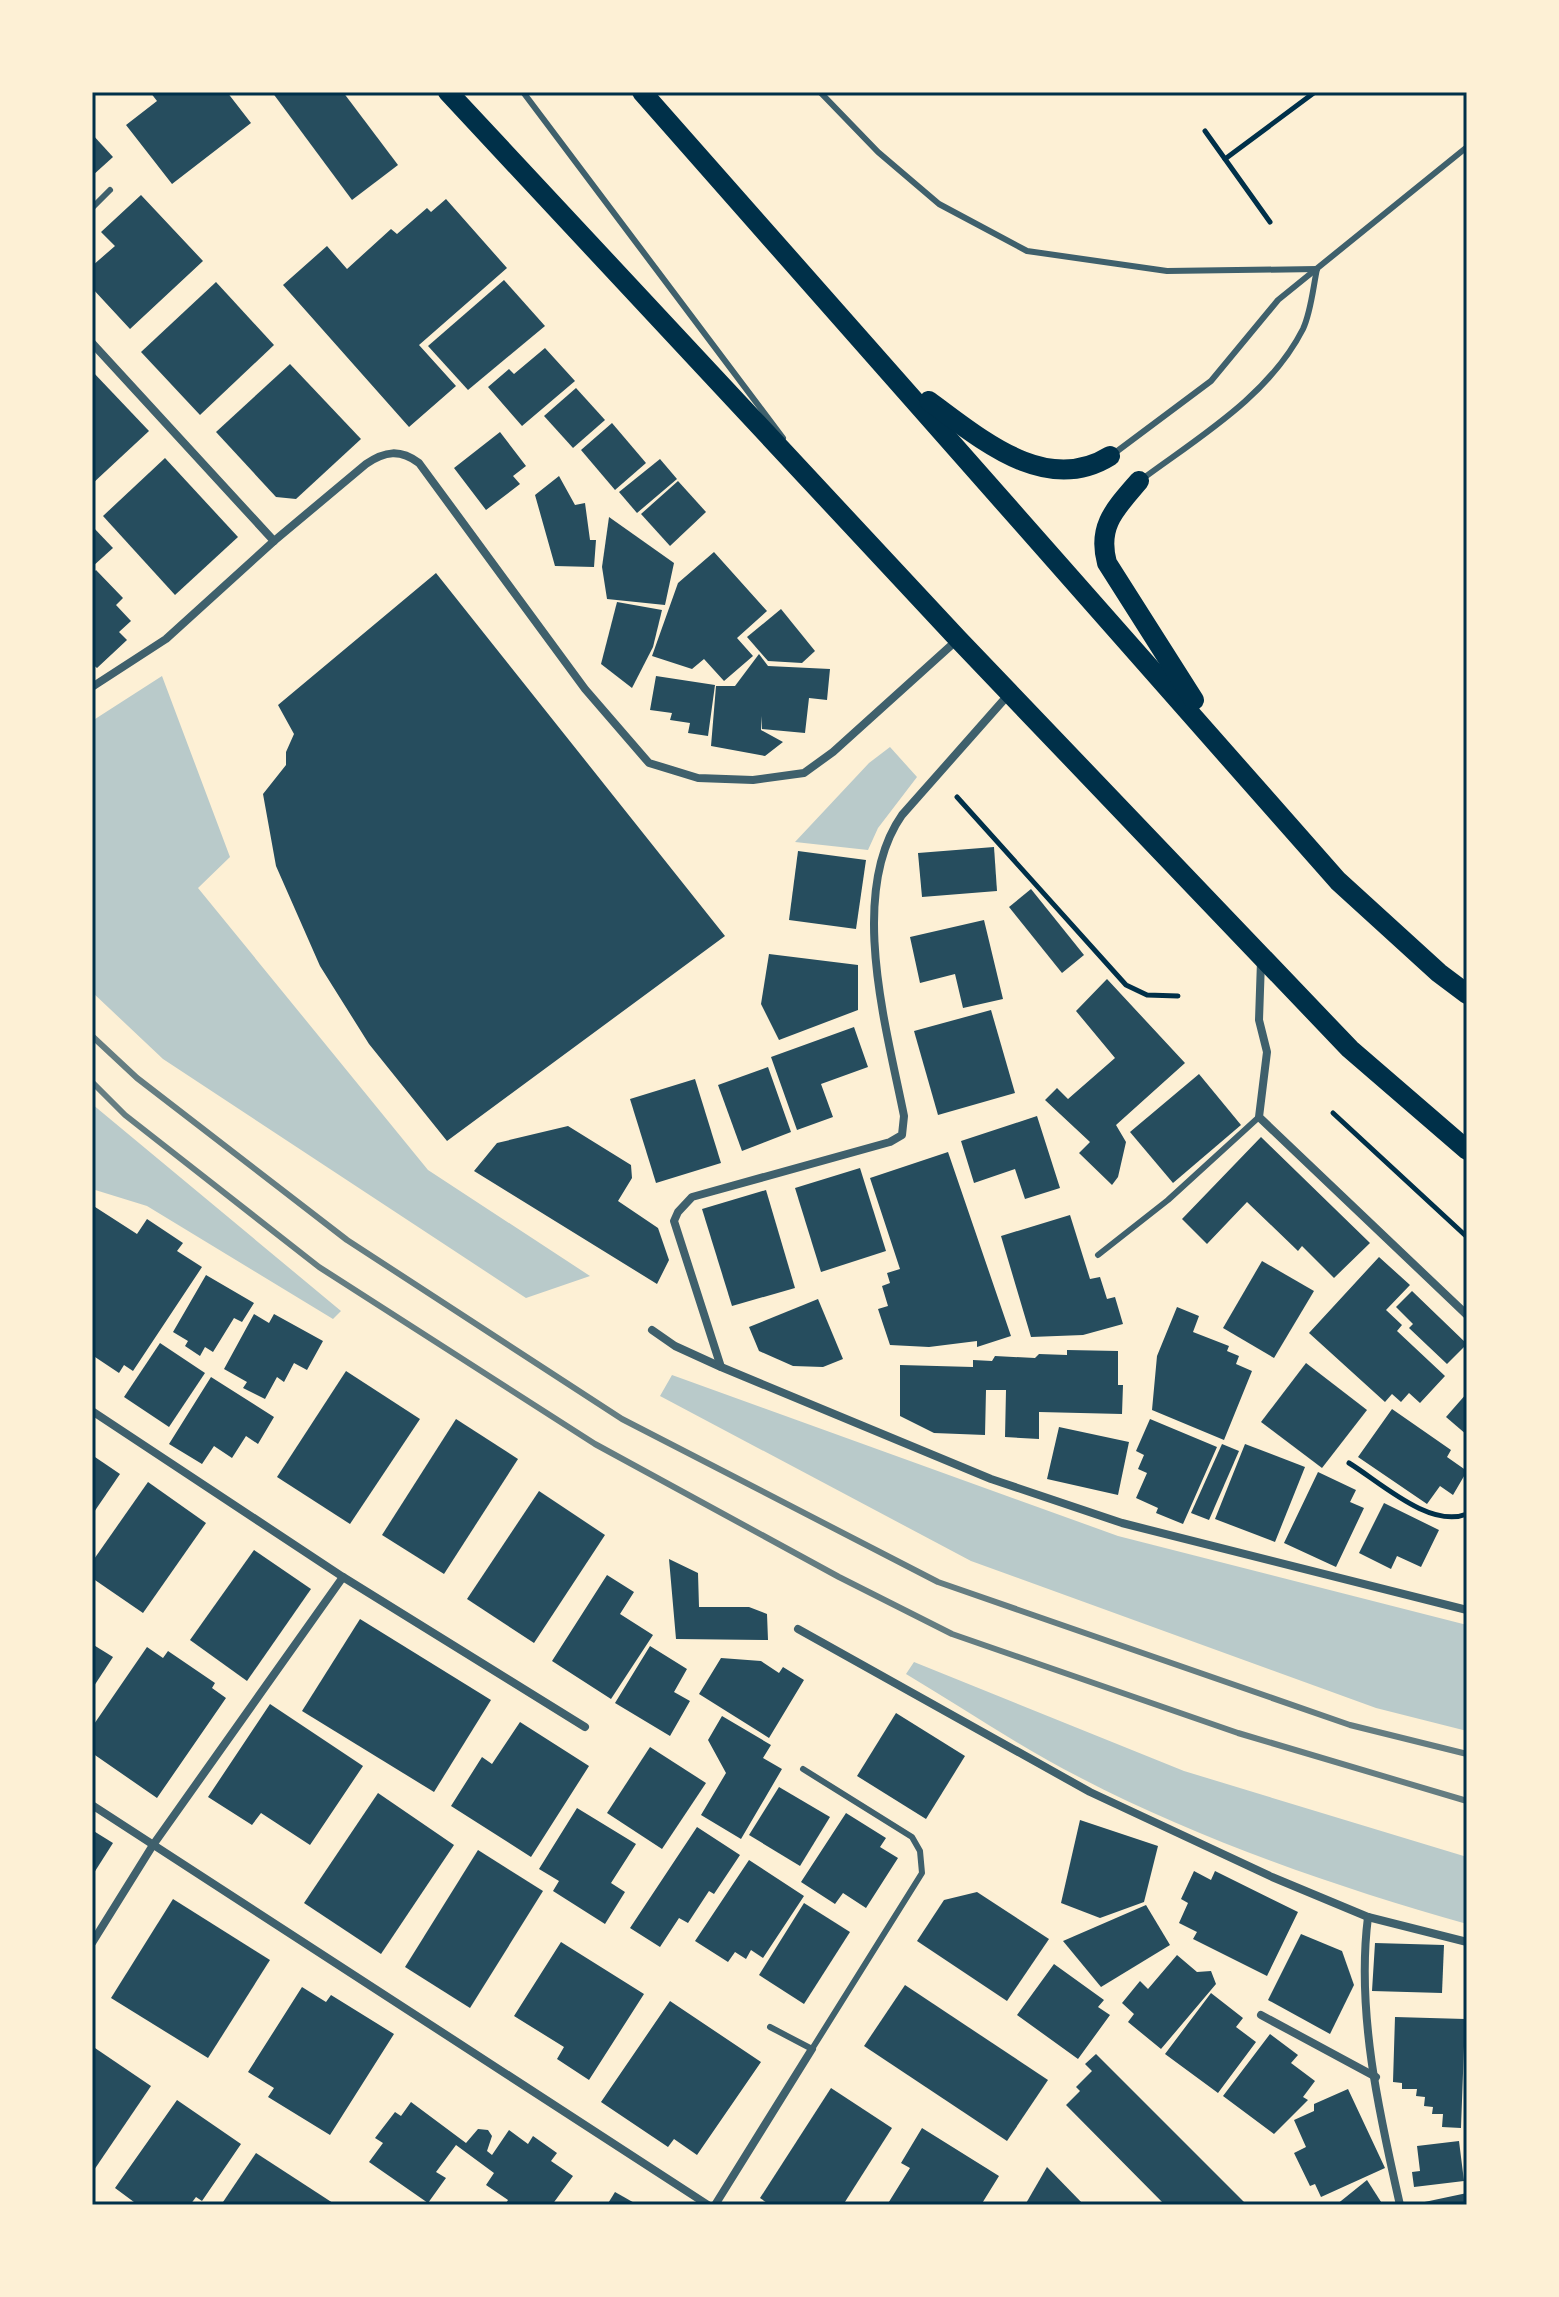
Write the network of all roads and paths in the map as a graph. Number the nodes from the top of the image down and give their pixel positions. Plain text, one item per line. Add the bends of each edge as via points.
1 (448, 92) edge
2 (523, 92) edge
3 (642, 92) edge
4 (820, 92) edge
5 (1315, 92) edge
6 (1205, 131) dead end
7 (1467, 147) edge
8 (1225, 159) junction
9 (110, 190) dead end
10 (92, 208) edge
11 (1270, 222) dead end
12 (1317, 269) junction
13 (92, 343) edge
14 (899, 379) junction
15 (1110, 456) joint
16 (1139, 481) joint
17 (821, 489) junction
18 (274, 541) junction
19 (958, 639) junction
20 (92, 687) edge
21 (1009, 694) junction
22 (1231, 758) junction
23 (964, 786) dead end
24 (1261, 957) junction
25 (1467, 994) edge
26 (1178, 996) dead end
27 (1333, 1113) dead end
28 (1259, 1117) junction
29 (1467, 1150) edge
30 (1467, 1237) edge
31 (1098, 1255) dead end
32 (1467, 1315) edge
33 (652, 1330) dead end
34 (721, 1367) junction
35 (92, 1411) edge
36 (1349, 1463) dead end
37 (1467, 1514) edge
38 (343, 1577) junction
39 (1467, 1610) edge
40 (798, 1629) dead end
41 (585, 1727) dead end
42 (803, 1769) dead end
43 (92, 1805) edge
44 (153, 1845) junction
45 (1368, 1917) junction
46 (1467, 1942) edge
47 (92, 1943) edge
48 (1261, 2015) dead end
49 (770, 2027) dead end
50 (812, 2049) junction
51 (1376, 2077) junction
52 (708, 2205) edge
53 (715, 2205) edge
54 (1400, 2205) edge

1 - 17 main road
2 - 17 lane
3 - 14 main road
4 - 12 lane via 939,204 1027,251 1167,271
5 - 8 path
6 - 8 path
7 - 12 lane
8 - 11 path
9 - 10 lane
12 - 15 lane via 1278,300 1211,381
12 - 16 lane via 1304,327 1288,353 1248,400
13 - 18 street
14 - 15 main road via 1017,459 1070,472
14 - 22 main road
16 - 22 main road via 1104,530 1107,563
17 - 19 main road
18 - 19 street via 379,455 406,453 419,463 615,726 649,763 698,778 753,780 804,773
18 - 20 street via 166,639
19 - 21 main road
21 - 24 main road
21 - 34 street via 902,815 883,855 875,912 876,962 904,1116 902,1135 692,1197 674,1221
22 - 25 main road via 1338,881
23 - 26 path via 955,794 1126,985 1147,995
24 - 28 street via 1259,1020 1267,1052
24 - 29 main road via 1350,1049
27 - 30 path
28 - 31 lane
28 - 32 street
33 - 34 street
34 - 39 street via 991,1479 1122,1523
35 - 38 street
36 - 37 path via 1426,1511 1453,1519
38 - 41 street
38 - 44 street
40 - 45 street via 1090,1792
42 - 50 lane via 912,1837 922,1862 922,1873
43 - 44 street
44 - 47 street
44 - 52 street
45 - 46 street
45 - 51 street via 1366,1990
48 - 51 street
49 - 50 lane
50 - 53 street
51 - 54 street

